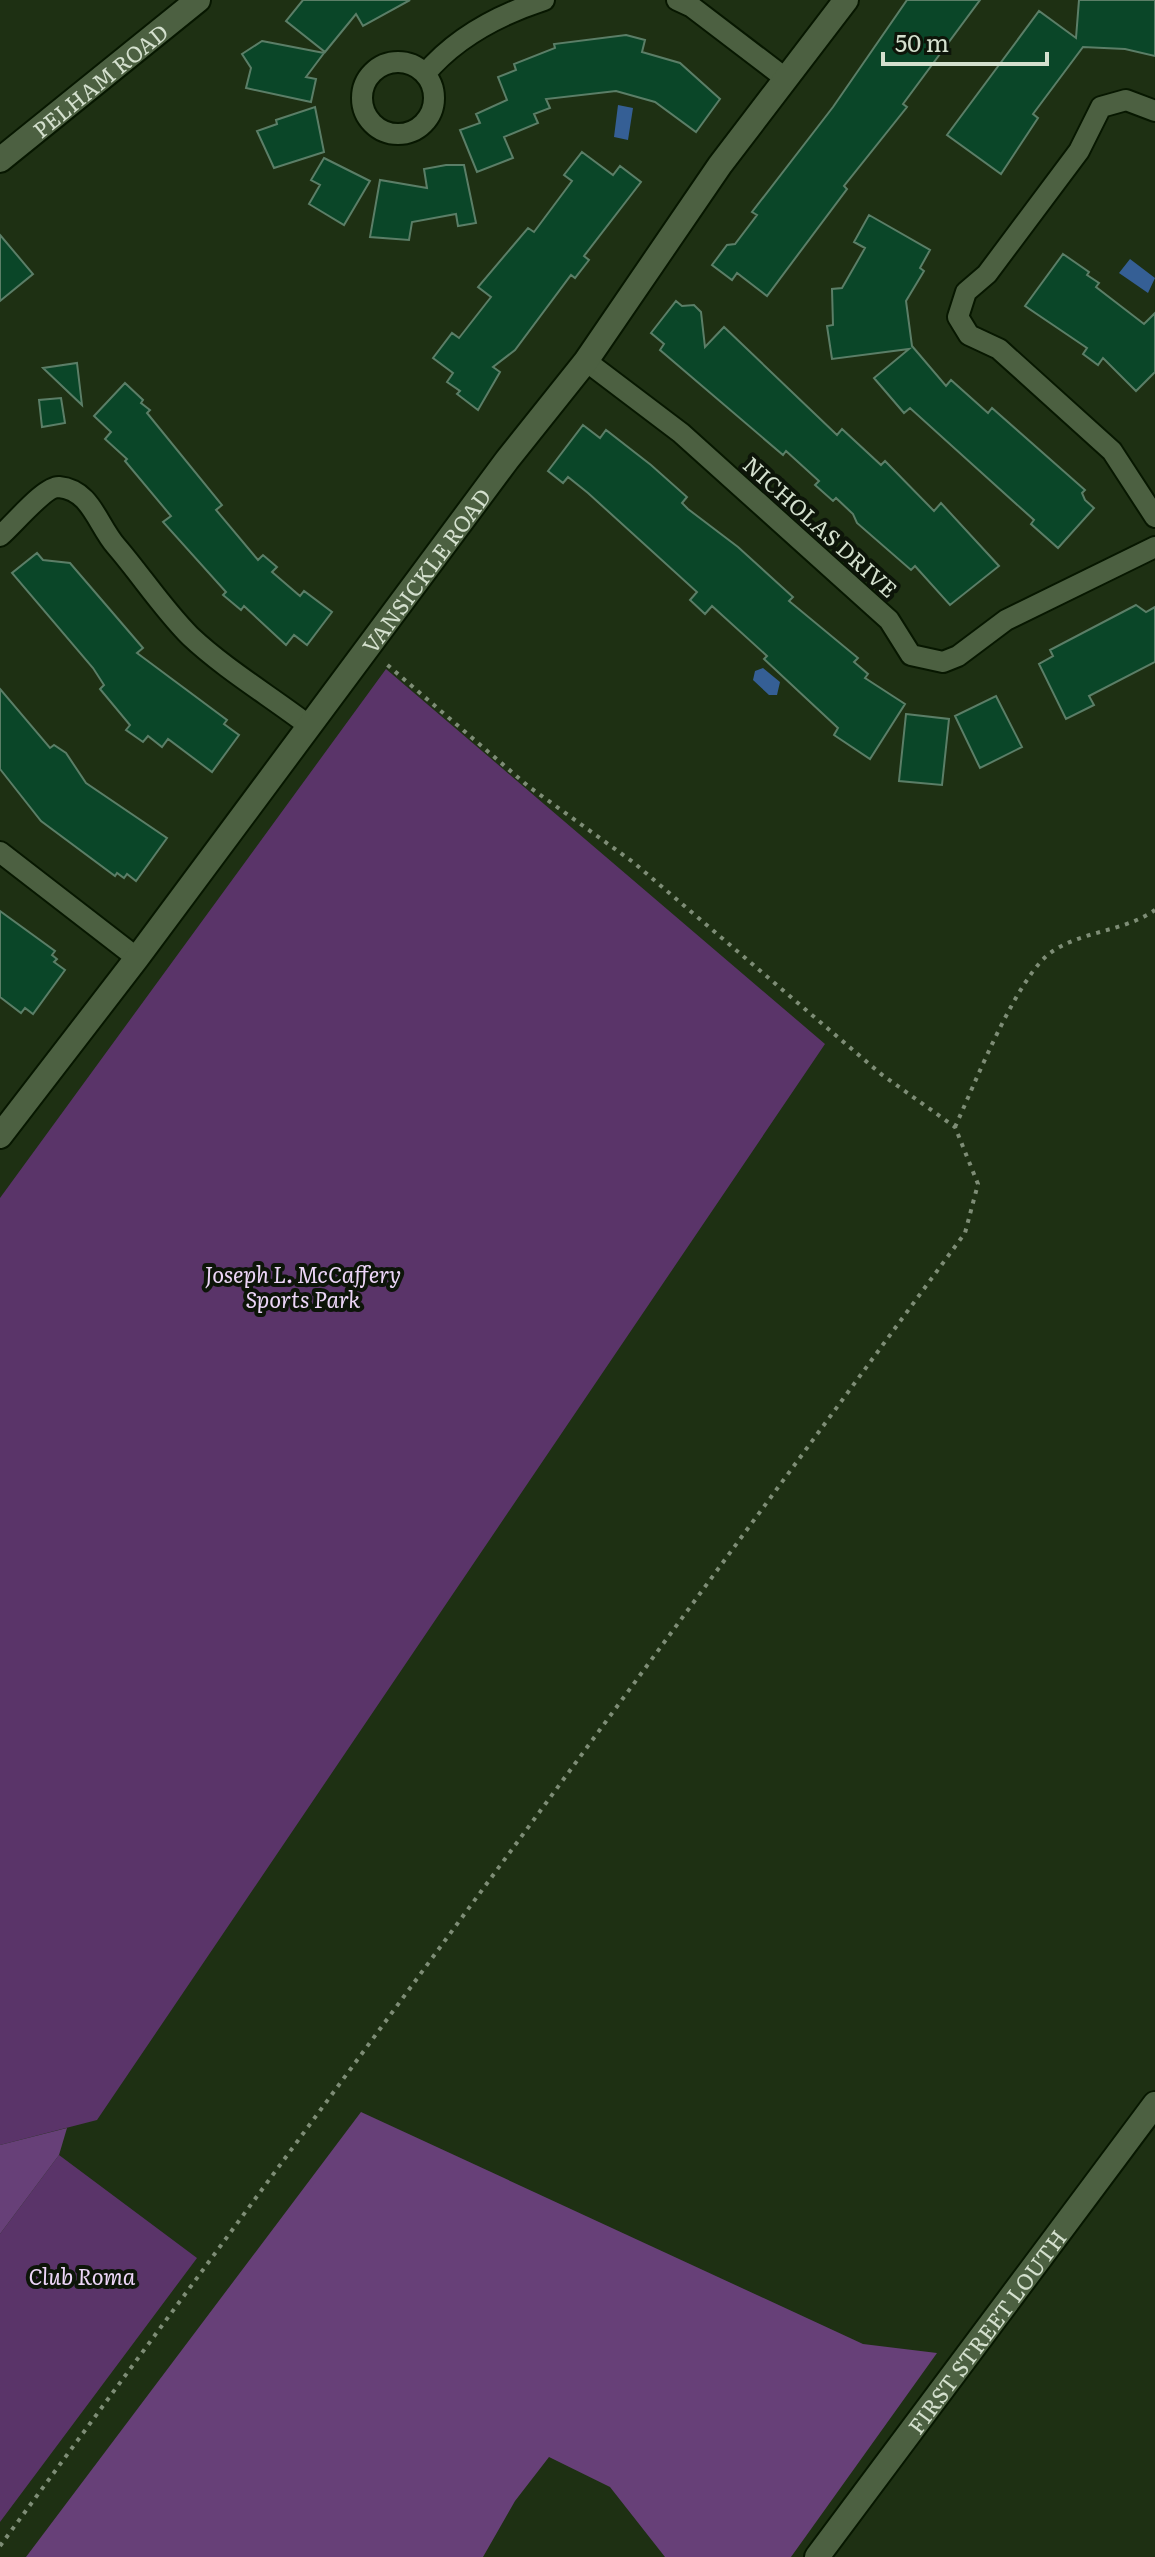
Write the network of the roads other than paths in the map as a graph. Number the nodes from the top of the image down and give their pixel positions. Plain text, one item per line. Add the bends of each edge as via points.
1 (198, 0) edge
2 (544, 0) edge
3 (677, 0) edge
4 (846, 0) edge
5 (425, 74) dead end
6 (785, 78) junction
7 (1155, 111) edge
8 (0, 160) edge
9 (586, 361) junction
10 (1155, 517) edge
11 (0, 536) edge
12 (1155, 547) edge
13 (308, 725) junction
14 (0, 852) edge
15 (137, 958) junction
16 (0, 1136) edge
17 (1155, 2104) edge
18 (817, 2557) edge

1 - 8 street, PELHAM ROAD
2 - 5 street via 479,28
3 - 6 street
4 - 6 street, VANSICKLE ROAD
6 - 9 street, VANSICKLE ROAD
7 - 10 street via 1126,100 1101,107 1087,141 987,274 966,292 958,317 969,335 999,349 1112,451
9 - 12 street, NICHOLAS DRIVE via 681,433 889,620 911,655 927,661 951,660 1006,620
9 - 13 street, VANSICKLE ROAD
11 - 13 street via 44,490 80,493 100,526 190,635
13 - 15 street, VANSICKLE ROAD
14 - 15 street
15 - 16 street, VANSICKLE ROAD
17 - 18 street, FIRST STREET LOUTH

